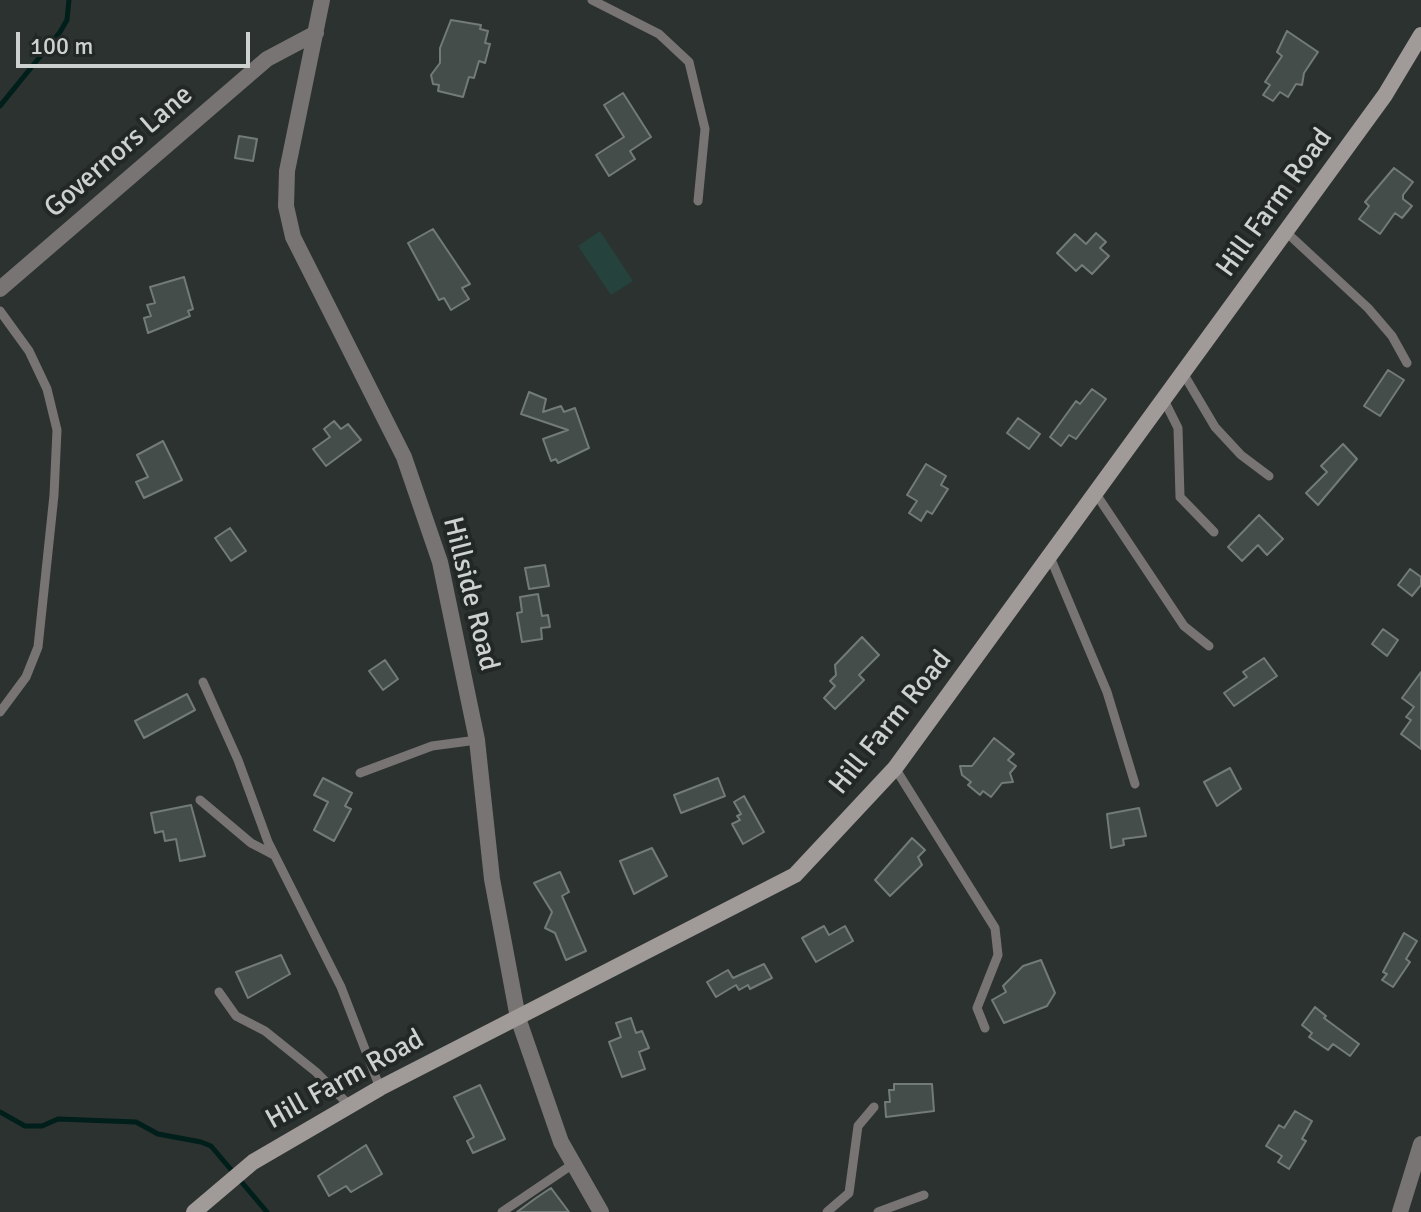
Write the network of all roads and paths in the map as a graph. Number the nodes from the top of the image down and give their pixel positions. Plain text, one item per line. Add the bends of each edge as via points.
1 (322, 0) edge
2 (592, 0) edge
3 (316, 33) junction
4 (1421, 35) edge
5 (698, 201) dead end
6 (1286, 232) junction
7 (0, 289) edge
8 (0, 311) edge
9 (1407, 363) dead end
10 (1183, 373) junction
11 (1164, 400) junction
12 (1269, 476) dead end
13 (1096, 494) junction
14 (1214, 532) dead end
15 (1050, 557) junction
16 (1209, 646) dead end
17 (203, 682) dead end
18 (0, 712) edge
19 (477, 740) junction
20 (895, 768) junction
21 (360, 773) dead end
22 (1135, 784) dead end
23 (200, 800) dead end
24 (274, 855) junction
25 (219, 992) dead end
26 (518, 1018) junction
27 (985, 1028) dead end
28 (380, 1088) junction
29 (349, 1105) junction
30 (874, 1107) dead end
31 (1421, 1144) edge
32 (573, 1164) junction
33 (924, 1195) dead end
34 (194, 1212) edge
35 (502, 1212) edge
36 (601, 1212) edge
37 (827, 1212) edge
38 (878, 1212) edge
39 (1400, 1212) edge

1 - 3 street, Hillside Road
2 - 5 lane via 659,34 689,62 705,129
3 - 7 street, Governors Lane via 267,59
3 - 19 street, Hillside Road via 287,171 286,206 293,237 404,457 440,562
4 - 6 main road, Hill Farm Road via 1385,95
6 - 9 lane via 1368,308
6 - 10 main road, Hill Farm Road
8 - 18 lane via 41,376 57,430 38,647 26,677
10 - 11 main road, Hill Farm Road
10 - 12 lane via 1215,427
11 - 13 main road, Hill Farm Road
11 - 14 lane via 1178,428 1180,497
13 - 15 main road, Hill Farm Road
13 - 16 lane via 1184,626
15 - 20 main road, Hill Farm Road
15 - 22 lane via 1107,692
17 - 24 lane
19 - 21 lane via 432,746
19 - 26 street, Hillside Road via 492,879
20 - 26 main road, Hill Farm Road via 795,875
20 - 27 lane via 995,928 998,955 977,1008
23 - 24 lane via 251,843
24 - 28 lane via 341,987
25 - 29 lane via 236,1016 265,1031
26 - 28 main road, Hill Farm Road
26 - 32 street, Hillside Road
28 - 29 main road, Hill Farm Road
29 - 34 main road, Hill Farm Road via 253,1162
30 - 37 lane via 858,1126 849,1193
31 - 39 street
32 - 35 lane
32 - 36 street, Hillside Road
33 - 38 lane

